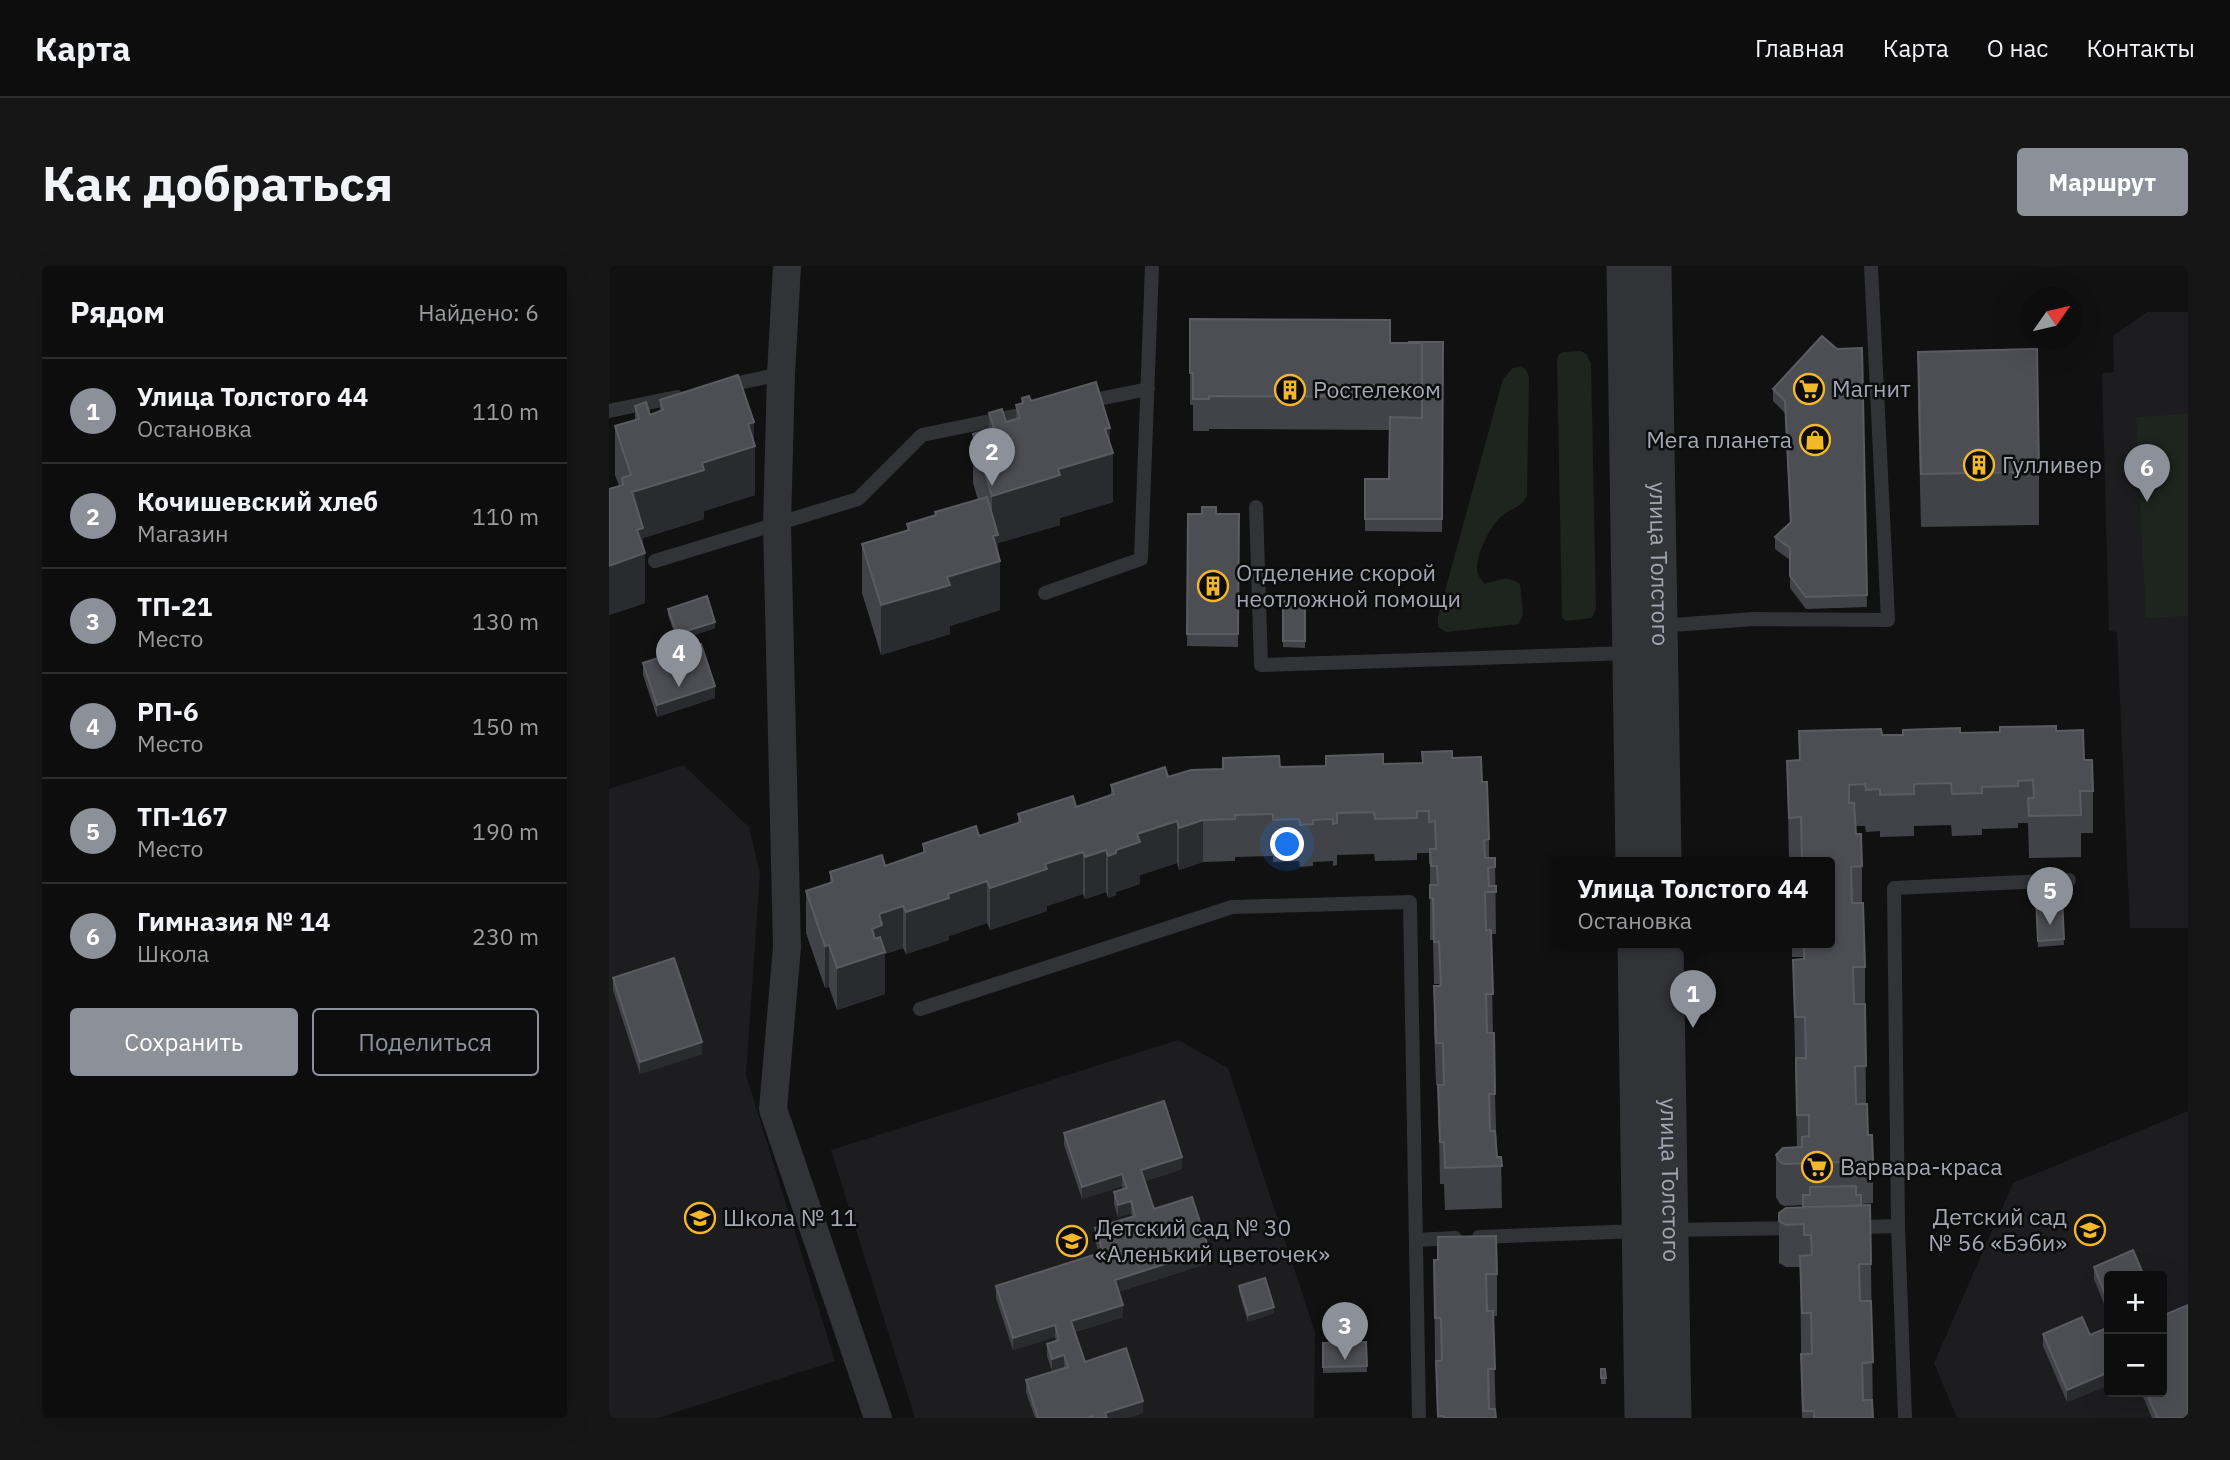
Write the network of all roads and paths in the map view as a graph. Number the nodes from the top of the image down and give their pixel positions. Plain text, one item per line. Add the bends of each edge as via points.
1 (787, 266) edge
2 (1151, 266) edge
3 (1624, 266) edge
4 (1654, 266) edge
5 (1871, 266) edge
6 (781, 374) junction
7 (715, 388) edge
8 (1148, 389) junction
9 (688, 394) edge
10 (1069, 405) edge
11 (609, 411) edge
12 (1042, 411) edge
13 (1256, 508) dead end
14 (777, 525) junction
15 (655, 561) dead end
16 (1045, 593) dead end
17 (1645, 639) junction
18 (1633, 857) edge
19 (1664, 857) edge
20 (2069, 880) dead end
21 (1635, 948) edge
22 (1666, 948) edge
23 (920, 1009) dead end
24 (1898, 1226) junction
25 (1861, 1227) edge
26 (1803, 1228) edge
27 (1655, 1231) junction
28 (1416, 1240) junction
29 (878, 1418) edge
30 (1419, 1418) edge
31 (1642, 1418) edge
32 (1674, 1418) edge
33 (1905, 1418) edge

1 - 6 street
2 - 8 lane
3 - 17 street, улица Толстого
4 - 17 street, улица Толстого
5 - 17 lane via 1888,620 1754,620
6 - 7 lane
6 - 14 street
8 - 10 lane
8 - 16 lane via 1141,559
9 - 11 lane
12 - 14 lane via 922,435 858,499
13 - 17 lane via 1261,665
14 - 15 lane
14 - 29 street via 787,947 773,1109
17 - 18 street, улица Толстого
17 - 19 street, улица Толстого
20 - 24 lane via 1894,888
21 - 27 street, улица Толстого
22 - 27 street, улица Толстого
23 - 28 lane via 1232,907 1410,902
24 - 25 lane
24 - 33 lane
26 - 27 lane
27 - 28 lane
27 - 31 street, улица Толстого
27 - 32 street, улица Толстого
28 - 30 lane

